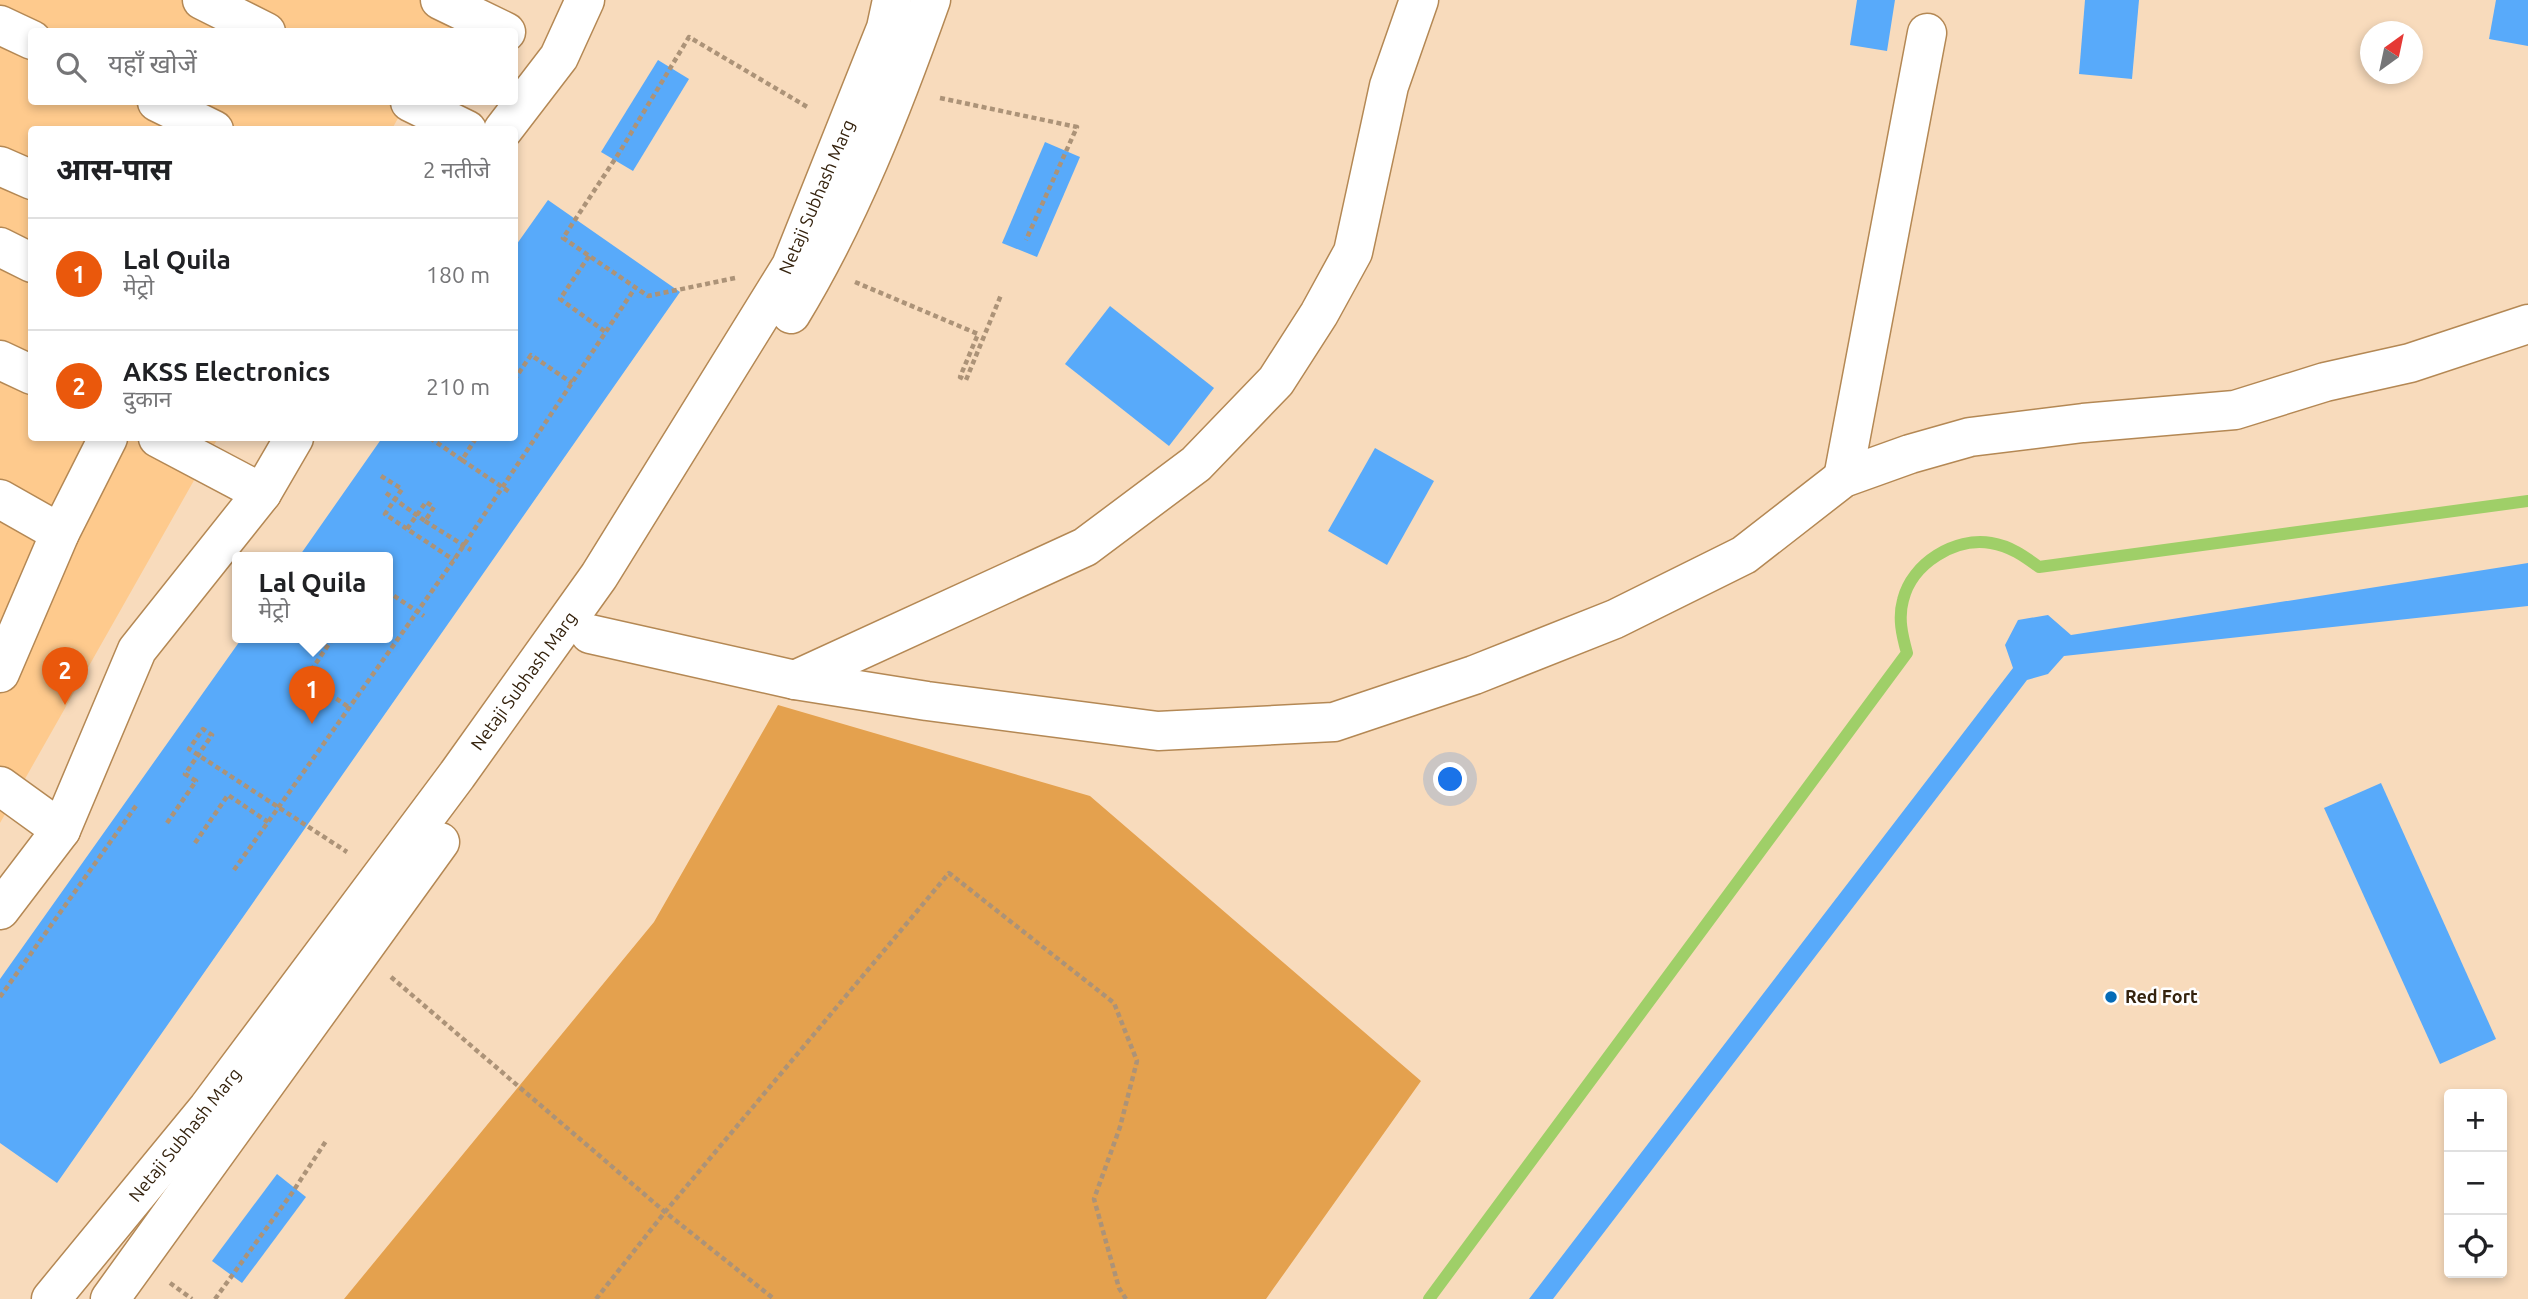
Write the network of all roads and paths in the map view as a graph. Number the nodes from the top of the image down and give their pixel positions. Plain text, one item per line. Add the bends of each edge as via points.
1 (202, 0) edge
2 (440, 0) edge
3 (585, 0) edge
4 (892, 0) edge
5 (931, 0) edge
6 (1419, 0) edge
7 (0, 25) edge
8 (258, 28) edge
9 (498, 28) edge
10 (1927, 33) dead end
11 (28, 38) edge
12 (518, 38) edge
13 (559, 57) junction
14 (900, 89) junction
15 (163, 105) edge
16 (416, 105) edge
17 (206, 126) edge
18 (459, 126) edge
19 (506, 126) edge
20 (845, 130) junction
21 (0, 166) edge
22 (28, 178) edge
23 (1026, 240) dead end
24 (0, 247) edge
25 (589, 256) junction
26 (28, 261) edge
27 (805, 266) junction
28 (635, 288) junction
29 (1001, 295) dead end
30 (2528, 324) edge
31 (607, 333) junction
32 (0, 360) edge
33 (28, 373) edge
34 (518, 374) edge
35 (572, 383) junction
36 (106, 441) edge
37 (164, 441) edge
38 (292, 441) edge
39 (434, 441) edge
40 (474, 441) edge
41 (462, 460) junction
42 (382, 476) dead end
43 (1843, 478) junction
44 (262, 493) junction
45 (511, 493) dead end
46 (386, 494) dead end
47 (0, 499) edge
48 (425, 521) junction
49 (407, 529) junction
50 (60, 533) junction
51 (471, 550) dead end
52 (454, 560) junction
53 (393, 595) edge
54 (424, 616) dead end
55 (590, 634) junction
56 (330, 643) edge
57 (2, 663) edge
58 (795, 680) junction
59 (350, 708) junction
60 (0, 786) edge
61 (138, 803) dead end
62 (268, 822) junction
63 (167, 823) dead end
64 (61, 830) junction
65 (195, 843) dead end
66 (234, 870) dead end
67 (382, 876) junction
68 (0, 910) edge
69 (361, 951) junction
70 (0, 997) edge
71 (326, 1141) dead end
72 (665, 1212) junction
73 (51, 1299) edge
74 (110, 1299) edge
75 (215, 1299) edge
76 (596, 1299) edge
77 (774, 1299) edge
78 (1126, 1299) edge

1 - 8 street
2 - 9 street
3 - 13 street
4 - 20 street, Netaji Subhash Marg via 886,28
5 - 14 street, Netaji Subhash Marg
6 - 58 street via 1389,86 1353,252 1276,381 1196,464 1085,547
7 - 11 street
10 - 43 street
12 - 13 street
13 - 19 street
14 - 23 path via 1077,127
14 - 27 street, Netaji Subhash Marg
15 - 17 street
16 - 18 street
20 - 25 path via 689,37 563,238
20 - 27 street, Netaji Subhash Marg
21 - 22 street
24 - 26 street
25 - 28 path
25 - 31 path via 560,299
27 - 28 path via 648,296
27 - 29 path via 978,334 960,377 966,380
27 - 55 street, Netaji Subhash Marg
27 - 67 street, Netaji Subhash Marg via 599,576
28 - 31 path
30 - 43 street via 2410,363 2325,382 2235,410 1970,437
31 - 35 path
32 - 33 street
34 - 35 path via 531,355
35 - 52 path
36 - 50 street
37 - 44 street
38 - 44 street
39 - 41 path
40 - 41 path
41 - 45 path
42 - 49 path via 402,489 385,514
43 - 58 street via 1744,555 1615,618 1474,675 1334,722 1158,731
44 - 64 street via 137,650
46 - 48 path
47 - 50 street
48 - 49 path via 433,507 426,502
48 - 51 path
49 - 52 path
50 - 57 street
52 - 59 path
53 - 54 path
55 - 58 street
55 - 69 street, Netaji Subhash Marg
56 - 59 path via 306,678
59 - 62 path
60 - 64 street
61 - 70 path
62 - 65 path via 228,794
62 - 66 path
63 - 67 path via 196,781 185,774 192,764 198,754 212,735 203,729 189,749 200,757
64 - 68 street
67 - 73 street, Netaji Subhash Marg via 208,1108
69 - 72 path
69 - 74 street, Netaji Subhash Marg
71 - 75 path
72 - 76 path
72 - 77 path
72 - 78 path via 949,873 1114,1003 1137,1061 1094,1199

